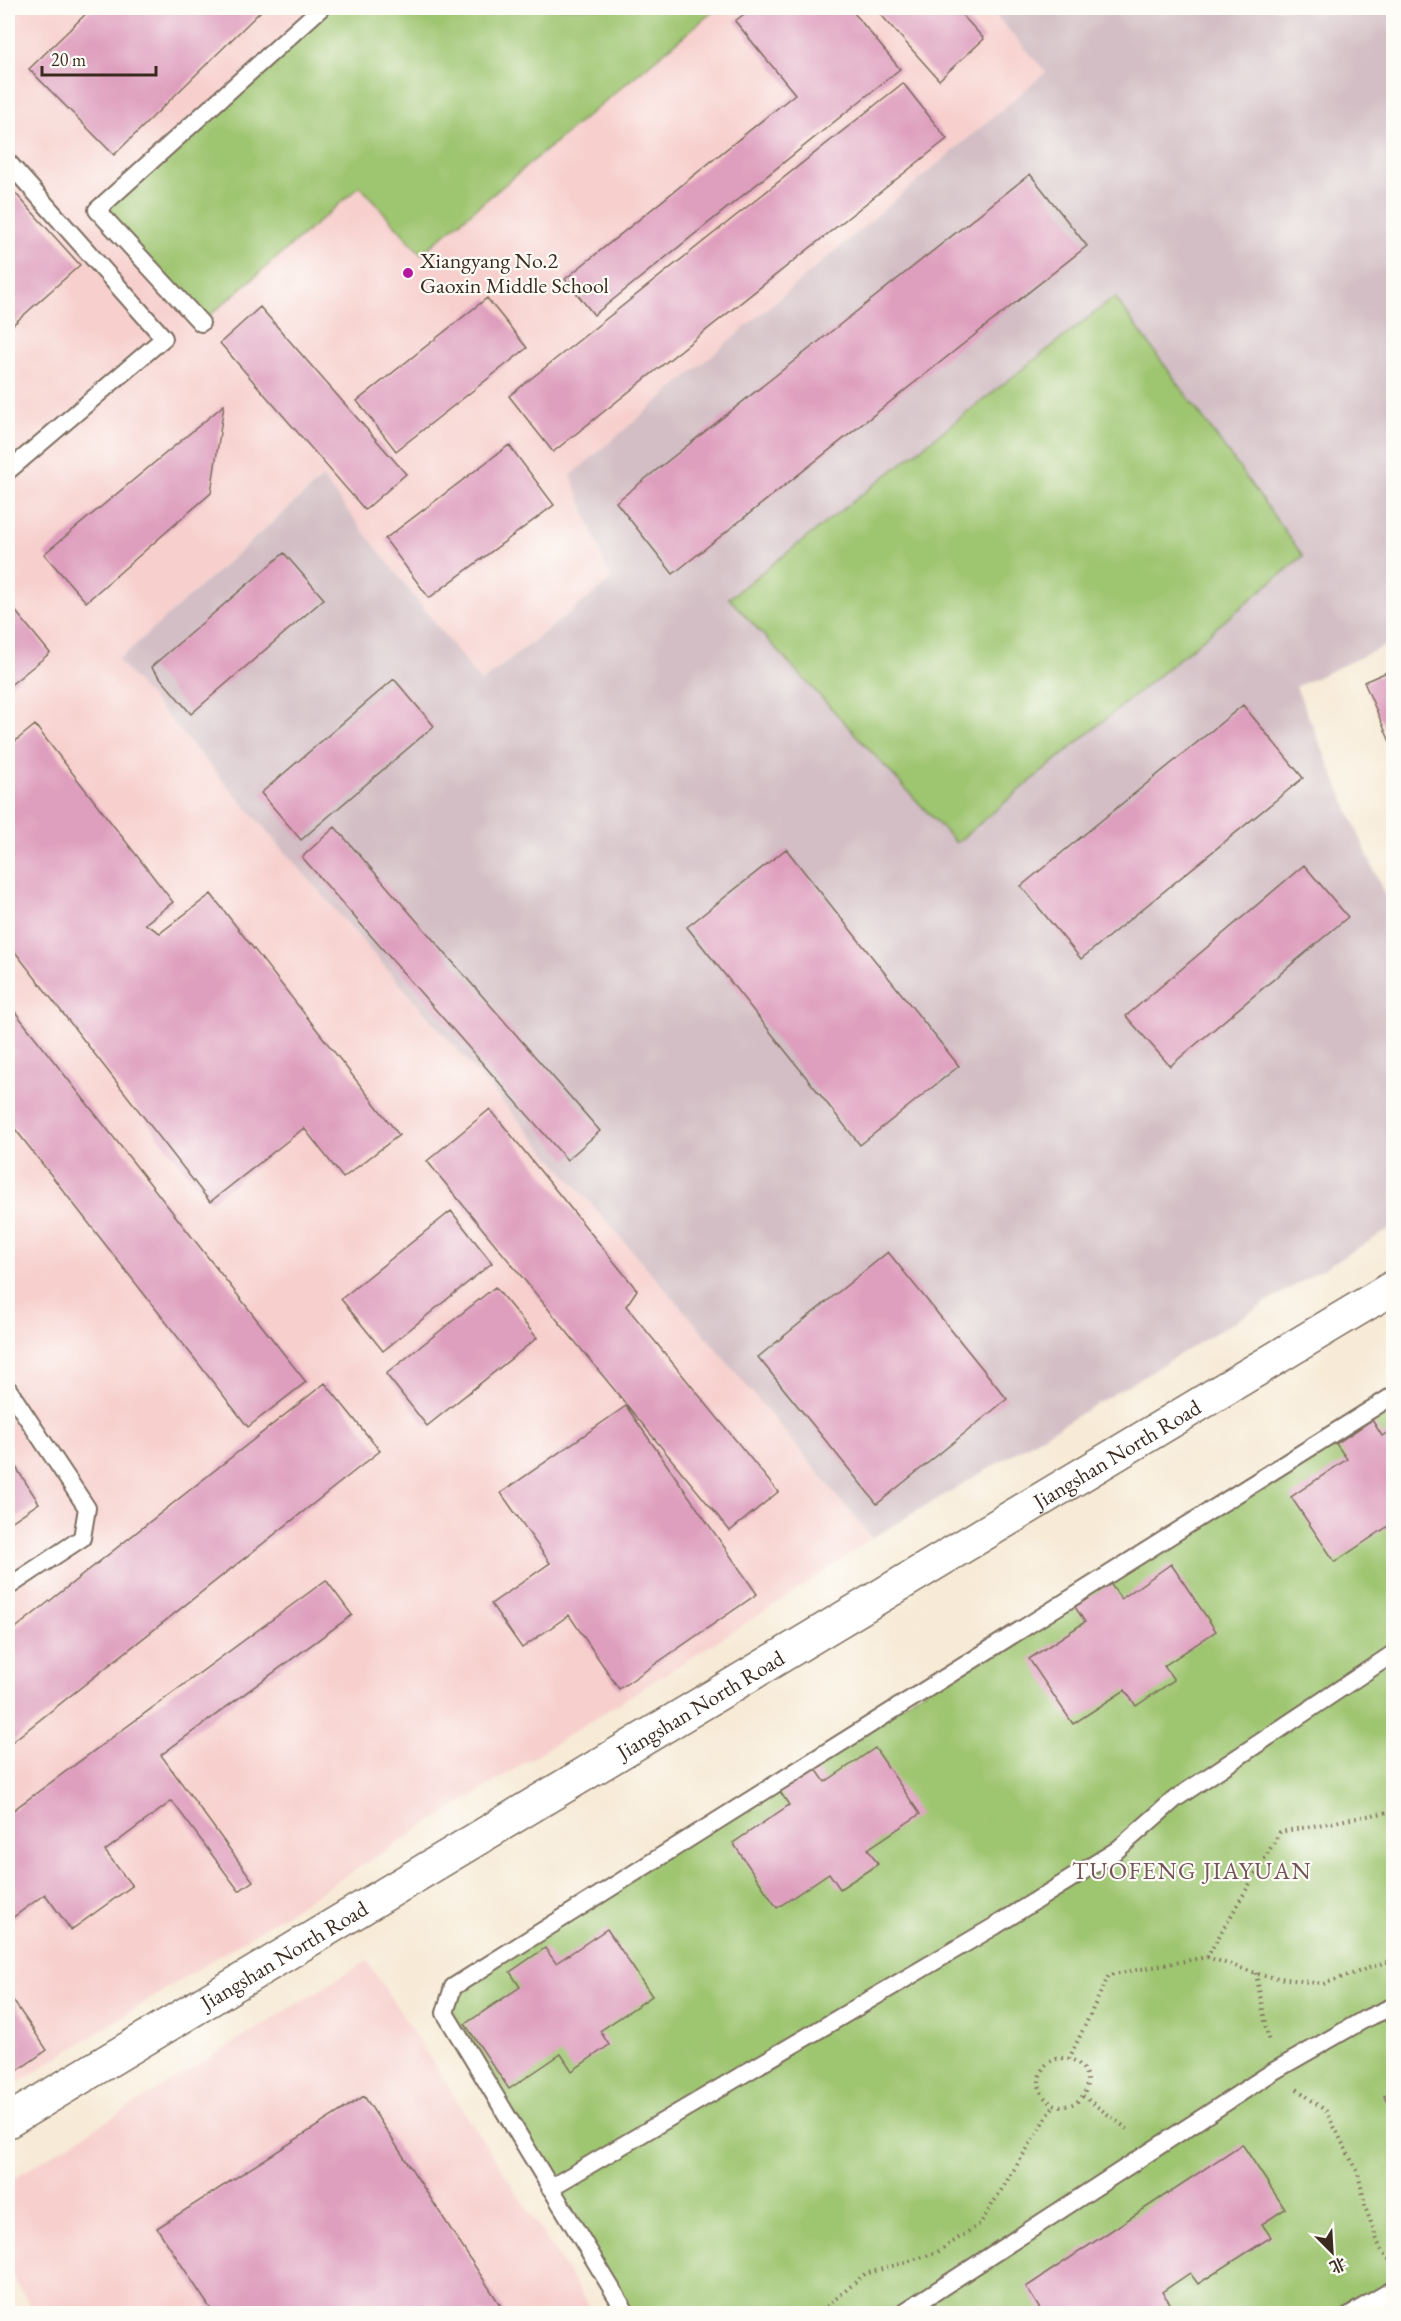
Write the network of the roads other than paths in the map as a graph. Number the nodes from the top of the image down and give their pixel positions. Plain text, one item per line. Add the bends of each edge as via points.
1 (321, 8) edge
2 (8, 162) edge
3 (201, 323) dead end
4 (8, 471) edge
5 (1394, 1287) edge
6 (8, 1389) edge
7 (1394, 1395) edge
8 (8, 1587) edge
9 (1394, 1653) edge
10 (1394, 2006) edge
11 (8, 2121) edge
12 (550, 2188) junction
13 (1394, 2289) edge
14 (627, 2313) edge
15 (901, 2313) edge
16 (1352, 2313) edge

1 - 3 lane via 97,210
2 - 4 lane via 164,338
5 - 11 street, Jiangshan North Road
6 - 8 lane via 87,1508 82,1538
7 - 12 lane via 453,1987 445,2013
9 - 12 lane via 1175,1799 1117,1850
10 - 15 lane via 1274,2071
12 - 14 lane
13 - 16 lane

